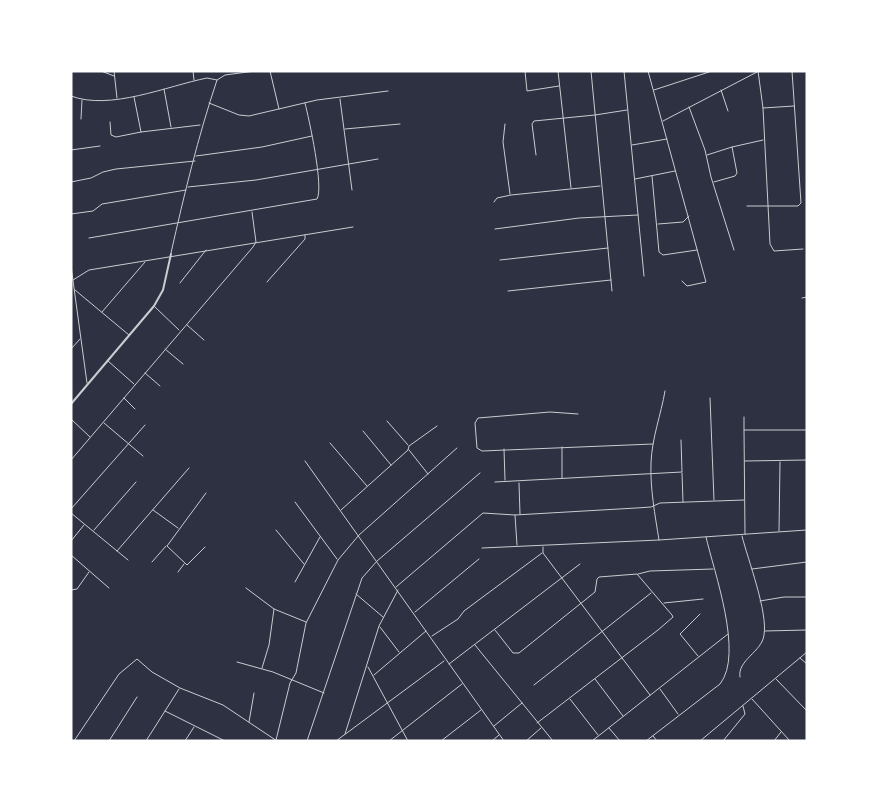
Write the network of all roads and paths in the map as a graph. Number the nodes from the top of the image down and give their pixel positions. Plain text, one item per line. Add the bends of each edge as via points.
1 (101, 71) edge
2 (114, 71) edge
3 (193, 71) edge
4 (255, 71) edge
5 (270, 71) edge
6 (525, 71) edge
7 (558, 71) edge
8 (591, 71) edge
9 (624, 71) edge
10 (648, 71) edge
11 (758, 71) edge
12 (792, 71) edge
13 (708, 72) edge
14 (115, 76) junction
15 (194, 80) junction
16 (216, 80) junction
17 (560, 86) junction
18 (164, 88) junction
19 (721, 90) junction
20 (388, 91) dead end
21 (654, 91) junction
22 (71, 96) edge
23 (134, 96) junction
24 (82, 99) junction
25 (118, 99) junction
26 (340, 99) junction
27 (209, 103) junction
28 (305, 103) junction
29 (795, 106) junction
30 (689, 107) junction
31 (762, 108) junction
32 (279, 109) junction
33 (628, 110) junction
34 (728, 110) dead end
35 (595, 115) junction
36 (564, 118) junction
37 (80, 119) dead end
38 (110, 122) dead end
39 (663, 122) junction
40 (400, 124) dead end
41 (505, 124) dead end
42 (201, 125) junction
43 (171, 127) junction
44 (344, 129) junction
45 (141, 132) junction
46 (312, 136) junction
47 (667, 139) junction
48 (764, 140) junction
49 (631, 145) junction
50 (100, 146) dead end
51 (732, 146) junction
52 (71, 150) edge
53 (536, 155) dead end
54 (196, 156) junction
55 (706, 156) junction
56 (378, 159) dead end
57 (195, 161) junction
58 (349, 163) junction
59 (316, 169) junction
60 (676, 171) junction
61 (652, 176) junction
62 (634, 179) junction
63 (71, 182) edge
64 (713, 182) junction
65 (602, 186) junction
66 (188, 187) junction
67 (571, 188) junction
68 (187, 190) junction
69 (352, 190) dead end
70 (511, 194) junction
71 (494, 202) dead end
72 (747, 206) dead end
73 (768, 206) junction
74 (251, 211) junction
75 (71, 214) edge
76 (639, 215) junction
77 (606, 216) junction
78 (689, 216) junction
79 (178, 223) junction
80 (658, 224) junction
81 (353, 227) dead end
82 (495, 229) dead end
83 (305, 234) junction
84 (89, 238) dead end
85 (256, 242) junction
86 (609, 248) junction
87 (803, 249) dead end
88 (206, 250) junction
89 (698, 250) junction
90 (734, 250) dead end
91 (170, 255) junction
92 (500, 260) dead end
93 (146, 262) junction
94 (71, 266) edge
95 (644, 276) dead end
96 (73, 280) junction
97 (611, 280) junction
98 (682, 281) dead end
99 (267, 282) dead end
100 (180, 283) dead end
101 (74, 290) junction
102 (612, 291) dead end
103 (508, 292) dead end
104 (807, 297) edge
105 (802, 298) dead end
106 (154, 306) junction
107 (101, 312) junction
108 (186, 324) junction
109 (180, 330) junction
110 (129, 335) junction
111 (80, 339) junction
112 (204, 340) dead end
113 (71, 349) edge
114 (165, 349) junction
115 (107, 360) junction
116 (183, 364) dead end
117 (144, 373) junction
118 (87, 384) junction
119 (134, 384) junction
120 (160, 386) dead end
121 (665, 391) dead end
122 (123, 398) junction
123 (710, 398) dead end
124 (71, 404) edge
125 (135, 409) dead end
126 (578, 414) dead end
127 (744, 417) dead end
128 (71, 419) edge
129 (387, 421) dead end
130 (103, 423) junction
131 (145, 425) dead end
132 (437, 426) dead end
133 (363, 430) dead end
134 (744, 430) junction
135 (807, 430) edge
136 (90, 438) junction
137 (681, 440) dead end
138 (127, 443) junction
139 (330, 444) dead end
140 (653, 444) junction
141 (408, 446) junction
142 (562, 446) junction
143 (457, 448) dead end
144 (504, 449) junction
145 (408, 450) junction
146 (143, 456) dead end
147 (71, 460) edge
148 (807, 460) edge
149 (305, 461) dead end
150 (744, 461) junction
151 (780, 462) junction
152 (391, 465) junction
153 (189, 468) dead end
154 (682, 472) junction
155 (480, 473) dead end
156 (428, 474) junction
157 (652, 475) junction
158 (562, 479) junction
159 (505, 481) junction
160 (519, 481) junction
161 (136, 482) dead end
162 (495, 482) dead end
163 (367, 486) junction
164 (206, 494) dead end
165 (744, 500) junction
166 (714, 501) junction
167 (295, 502) dead end
168 (683, 502) junction
169 (654, 506) junction
170 (71, 509) edge
171 (153, 510) junction
172 (340, 510) junction
173 (71, 513) edge
174 (520, 514) junction
175 (515, 515) junction
176 (85, 524) junction
177 (173, 526) junction
178 (178, 528) junction
179 (276, 530) dead end
180 (807, 530) edge
181 (94, 531) junction
182 (175, 532) junction
183 (780, 532) junction
184 (746, 534) junction
185 (359, 535) junction
186 (706, 536) junction
187 (741, 536) junction
188 (320, 537) junction
189 (659, 540) junction
190 (71, 541) edge
191 (167, 546) junction
192 (517, 546) junction
193 (543, 546) junction
194 (205, 547) dead end
195 (482, 548) dead end
196 (117, 551) junction
197 (542, 553) junction
198 (71, 555) edge
199 (479, 559) dead end
200 (128, 560) dead end
201 (338, 560) junction
202 (378, 561) junction
203 (152, 562) dead end
204 (807, 562) edge
205 (185, 563) junction
206 (580, 564) dead end
207 (304, 565) junction
208 (713, 569) junction
209 (751, 569) junction
210 (89, 571) junction
211 (178, 572) dead end
212 (638, 574) junction
213 (561, 578) junction
214 (295, 582) dead end
215 (396, 587) junction
216 (109, 588) dead end
217 (246, 588) dead end
218 (71, 590) edge
219 (398, 590) junction
220 (652, 592) junction
221 (356, 593) junction
222 (807, 597) edge
223 (703, 599) dead end
224 (759, 601) junction
225 (663, 603) junction
226 (581, 604) junction
227 (274, 609) junction
228 (414, 613) junction
229 (700, 614) dead end
230 (383, 617) junction
231 (306, 623) junction
232 (379, 626) junction
233 (427, 630) junction
234 (495, 630) junction
235 (807, 630) edge
236 (601, 631) junction
237 (765, 631) junction
238 (729, 633) junction
239 (431, 637) junction
240 (475, 646) junction
241 (807, 652) edge
242 (399, 653) junction
243 (622, 657) junction
244 (698, 657) junction
245 (800, 657) junction
246 (446, 660) junction
247 (238, 662) dead end
248 (807, 664) edge
249 (448, 665) junction
250 (367, 666) junction
251 (262, 669) junction
252 (374, 675) junction
253 (740, 677) dead end
254 (595, 678) junction
255 (775, 678) junction
256 (292, 680) junction
257 (463, 683) junction
258 (534, 685) dead end
259 (180, 688) junction
260 (659, 688) junction
261 (254, 693) dead end
262 (324, 694) junction
263 (650, 695) junction
264 (137, 698) dead end
265 (570, 698) junction
266 (752, 698) junction
267 (388, 702) junction
268 (522, 703) junction
269 (743, 706) junction
270 (482, 710) junction
271 (164, 711) junction
272 (807, 711) edge
273 (679, 714) junction
274 (624, 716) junction
275 (249, 723) junction
276 (537, 723) junction
277 (493, 726) junction
278 (194, 727) junction
279 (542, 728) junction
280 (608, 728) junction
281 (402, 731) junction
282 (781, 732) junction
283 (345, 734) junction
284 (500, 735) junction
285 (652, 735) junction
286 (598, 736) junction
287 (277, 740) edge
288 (74, 741) edge
289 (109, 741) edge
290 (146, 741) edge
291 (185, 741) edge
292 (225, 741) edge
293 (307, 741) edge
294 (336, 741) edge
295 (389, 741) edge
296 (408, 741) edge
297 (440, 741) edge
298 (492, 741) edge
299 (504, 741) edge
300 (526, 741) edge
301 (553, 741) edge
302 (592, 741) edge
303 (620, 741) edge
304 (646, 741) edge
305 (657, 741) edge
306 (700, 741) edge
307 (723, 741) edge
308 (774, 741) edge
309 (790, 741) edge

1 - 14 street
2 - 14 street
3 - 15 street
4 - 16 street via 225,75
5 - 32 street
6 - 17 street via 527,91
7 - 17 street
8 - 35 street
9 - 33 street
10 - 21 street
11 - 19 street
11 - 31 street
12 - 29 street
13 - 21 street
14 - 25 street
15 - 16 street
15 - 18 street
16 - 27 street
17 - 36 street
18 - 23 street
18 - 43 street
19 - 30 street
19 - 34 street
20 - 26 street
21 - 39 street
22 - 24 street
23 - 25 street
23 - 45 street
24 - 25 street
24 - 37 street
26 - 28 street
26 - 44 street
27 - 32 street via 243,116
27 - 42 street
28 - 32 street
28 - 46 street
29 - 31 street
29 - 73 street via 801,203 798,206
30 - 39 street
30 - 55 street
31 - 48 street
33 - 35 street
33 - 49 street
35 - 36 street
35 - 65 street
36 - 53 street via 533,122
36 - 67 street
38 - 45 street via 114,137
39 - 47 street
40 - 44 street
41 - 70 street via 503,142
42 - 43 street
42 - 54 street
43 - 45 street
44 - 58 street
46 - 54 street
46 - 59 street
47 - 49 street
47 - 60 street
48 - 51 street
48 - 73 street
49 - 62 street
50 - 52 street
51 - 55 street
51 - 64 street via 737,173
54 - 57 street
55 - 64 street
56 - 58 street
57 - 63 street via 116,169
57 - 66 street
58 - 59 street
58 - 69 street
59 - 66 street
59 - 74 street via 317,199
60 - 61 street
60 - 78 street
61 - 62 street
61 - 80 street
62 - 76 street
64 - 90 street
65 - 67 street
65 - 77 street
66 - 68 street
67 - 70 street
68 - 75 street via 102,204 93,211
68 - 79 street
70 - 71 street
72 - 73 street
73 - 87 street via 771,249
74 - 79 street
74 - 85 street
76 - 77 street
76 - 95 street
77 - 82 street
77 - 86 street
78 - 80 street via 683,222
78 - 89 street
79 - 84 street
79 - 91 street
80 - 89 street via 659,252 662,255
81 - 83 street
83 - 85 street
83 - 99 street via 293,254
85 - 88 street
85 - 108 street
86 - 92 street
86 - 97 street
88 - 91 street
88 - 100 street
89 - 98 street via 706,282 687,286
91 - 93 street
91 - 106 street via 163,290
93 - 96 street via 89,270
93 - 107 street
94 - 96 street
96 - 101 street
97 - 102 street
97 - 103 street
101 - 107 street
101 - 111 street
104 - 105 street
106 - 109 street
106 - 110 street
107 - 110 street
108 - 109 street
108 - 112 street
109 - 114 street
110 - 115 street
111 - 113 street
111 - 118 street
114 - 116 street
114 - 117 street
115 - 118 street
115 - 119 street
117 - 119 street
117 - 120 street
118 - 124 street
119 - 122 street
121 - 140 street
122 - 125 street
122 - 130 street
123 - 166 street
126 - 144 street via 550,412 476,420 478,450
127 - 134 street
128 - 136 street
129 - 141 street
130 - 136 street
130 - 138 street
131 - 138 street
132 - 141 street
133 - 152 street
134 - 135 street
134 - 150 street
136 - 147 street
137 - 154 street
138 - 146 street
138 - 170 street
139 - 163 street
140 - 142 street
140 - 157 street
141 - 145 street
142 - 144 street
142 - 158 street
143 - 156 street
144 - 159 street
145 - 152 street
145 - 156 street
148 - 151 street
149 - 172 street
150 - 151 street
150 - 165 street
151 - 183 street
152 - 163 street
153 - 171 street
154 - 157 street
154 - 168 street
155 - 202 street
156 - 185 street
157 - 158 street
157 - 169 street
158 - 160 street
159 - 160 street
159 - 162 street
160 - 174 street
161 - 181 street
163 - 172 street
164 - 178 street
165 - 166 street
165 - 184 street
166 - 168 street
167 - 188 street
168 - 169 street
169 - 174 street
169 - 189 street
171 - 177 street
171 - 196 street
172 - 185 street
173 - 176 street
174 - 175 street
175 - 192 street
175 - 215 street via 480,514
176 - 181 street
176 - 190 street
177 - 178 street
177 - 182 street
178 - 182 street
179 - 207 street
180 - 183 street
181 - 196 street
182 - 191 street
183 - 184 street
184 - 187 street
185 - 201 street
185 - 202 street
186 - 187 street
186 - 189 street
186 - 208 street
187 - 209 street
188 - 201 street
188 - 207 street
189 - 193 street
191 - 203 street
191 - 205 street
192 - 193 street
192 - 195 street
193 - 197 street
194 - 205 street via 190,564
196 - 200 street
197 - 213 street
197 - 239 street
198 - 210 street
199 - 228 street
201 - 231 street
202 - 215 street
202 - 221 street via 362,578
204 - 209 street
205 - 211 street
206 - 213 street
207 - 214 street
208 - 212 street
208 - 238 street
209 - 224 street
210 - 216 street
210 - 218 street via 77,589
212 - 220 street
212 - 226 street via 598,578 597,590
213 - 226 street
213 - 234 street
215 - 219 street
217 - 227 street
219 - 228 street
219 - 230 street
220 - 225 street
220 - 236 street
221 - 230 street
221 - 262 street
222 - 224 street
223 - 225 street
224 - 237 street
225 - 243 street via 673,617
226 - 234 street via 516,654
226 - 236 street
227 - 231 street
227 - 251 street
228 - 233 street
229 - 244 street via 680,634
230 - 232 street
231 - 256 street
232 - 242 street
232 - 250 street
233 - 239 street
233 - 242 street
234 - 240 street
235 - 237 street
236 - 243 street
236 - 258 street
237 - 253 street via 762,642 741,669
238 - 244 street
238 - 273 street via 724,679
239 - 246 street
240 - 249 street
240 - 268 street
241 - 245 street
242 - 252 street
243 - 254 street
243 - 263 street
244 - 260 street
245 - 248 street
245 - 255 street
246 - 249 street
246 - 267 street
247 - 251 street
249 - 257 street
250 - 252 street
250 - 283 street
251 - 256 street
252 - 267 street
254 - 265 street
254 - 274 street
255 - 266 street
255 - 272 street
256 - 262 street
256 - 287 street
257 - 270 street
257 - 281 street
259 - 271 street
259 - 275 street via 223,705
259 - 288 street via 135,659 119,674
260 - 263 street
260 - 273 street
261 - 275 street
262 - 293 street
263 - 274 street
264 - 289 street
265 - 276 street
265 - 286 street
266 - 269 street
266 - 282 street
267 - 281 street
267 - 283 street
268 - 276 street
268 - 277 street
269 - 306 street
269 - 307 street via 745,714
270 - 277 street
270 - 297 street
271 - 278 street
271 - 290 street
273 - 285 street
274 - 280 street
275 - 287 street
276 - 279 street
277 - 284 street
278 - 291 street
278 - 292 street
279 - 300 street
279 - 301 street
280 - 286 street
280 - 303 street
281 - 295 street
281 - 296 street
282 - 308 street
282 - 309 street
283 - 294 street
284 - 298 street
284 - 299 street
285 - 304 street
285 - 305 street
286 - 302 street

